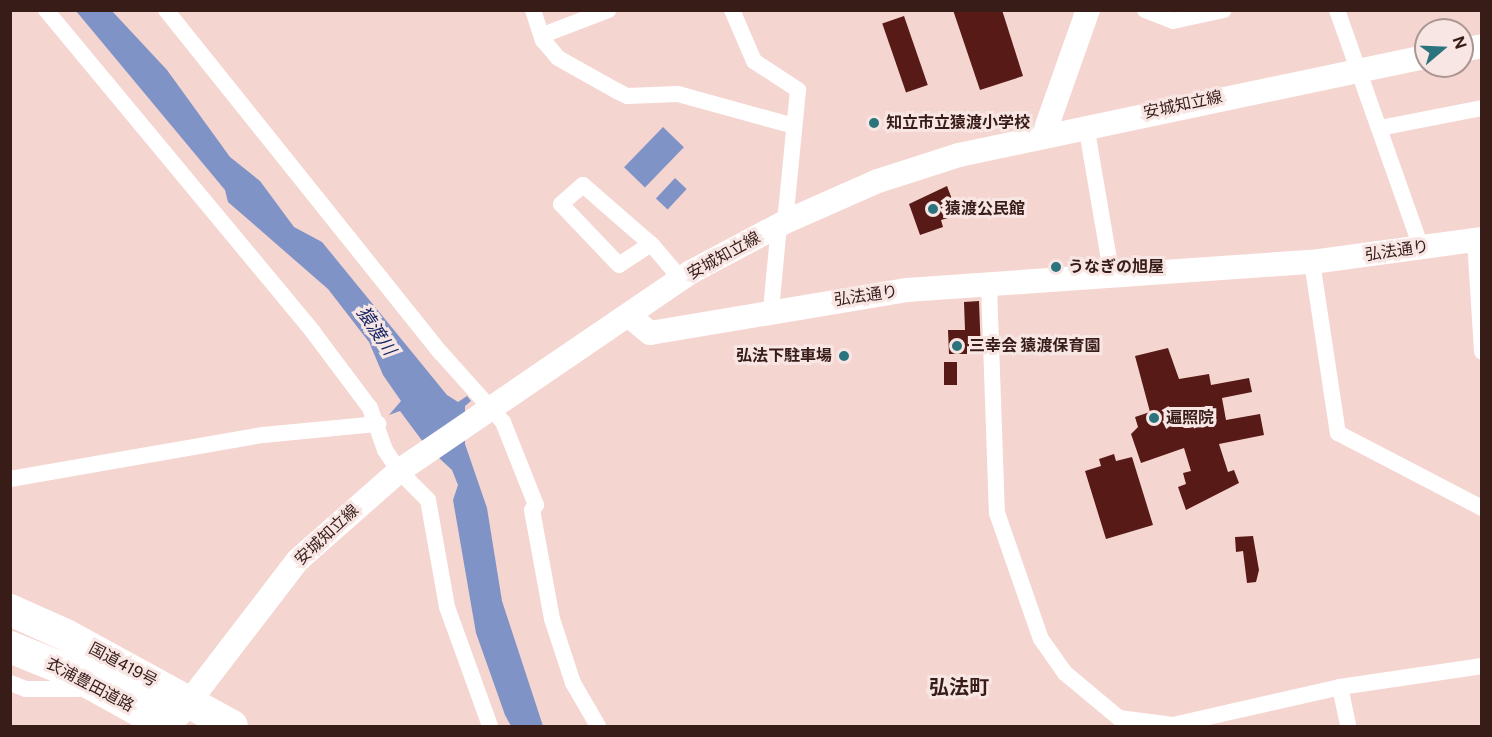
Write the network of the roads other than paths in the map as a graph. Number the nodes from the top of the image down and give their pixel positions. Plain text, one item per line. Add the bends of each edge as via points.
1 (46, 10) edge
2 (166, 10) edge
3 (533, 10) edge
4 (608, 10) edge
5 (732, 10) edge
6 (1088, 10) edge
7 (1144, 10) edge
8 (1224, 10) edge
9 (1337, 10) edge
10 (543, 35) junction
11 (1414, 59) edge
12 (1360, 69) junction
13 (1482, 108) edge
14 (1086, 125) junction
15 (794, 126) junction
16 (1380, 128) junction
17 (1044, 134) junction
18 (782, 224) junction
19 (1478, 239) edge
20 (651, 244) junction
21 (1420, 248) junction
22 (1312, 262) junction
23 (1112, 277) junction
24 (681, 279) junction
25 (989, 286) junction
26 (771, 310) junction
27 (628, 316) junction
28 (1482, 352) edge
29 (487, 412) junction
30 (378, 424) junction
31 (403, 469) junction
32 (10, 479) edge
33 (1482, 508) edge
34 (10, 610) edge
35 (10, 630) edge
36 (10, 647) edge
37 (10, 663) edge
38 (1482, 666) edge
39 (10, 683) edge
40 (1340, 687) junction
41 (78, 689) junction
42 (191, 714) edge
43 (1122, 722) edge
44 (143, 726) edge
45 (167, 726) edge
46 (171, 726) edge
47 (232, 726) edge
48 (490, 726) edge
49 (598, 726) edge
50 (1348, 726) edge

1 - 30 street via 313,332
2 - 29 street
3 - 10 street
4 - 10 street
5 - 15 street via 754,61 798,90
6 - 17 main road
7 - 8 street via 1173,21
9 - 12 street
10 - 15 street via 558,58 627,96 678,94
11 - 12 main road, 安城知立線
12 - 14 main road, 安城知立線
12 - 16 street
13 - 16 street
14 - 17 main road, 安城知立線
14 - 23 street
15 - 18 street
16 - 21 street
17 - 18 main road, 安城知立線 via 959,155 878,182
18 - 24 main road, 安城知立線
18 - 26 street
19 - 21 main road, 弘法通り
19 - 28 street
20 - 20 street via 583,185 561,204 619,265
20 - 24 street
21 - 22 main road, 弘法通り
22 - 23 main road, 弘法通り
22 - 33 street via 1338,433
23 - 25 main road, 弘法通り
24 - 27 main road, 安城知立線
25 - 26 main road, 弘法通り via 907,290
25 - 43 street via 997,513 1041,639 1065,673
26 - 27 main road, 弘法通り via 650,333
27 - 29 main road, 安城知立線
29 - 31 main road, 安城知立線
29 - 49 street via 503,422 536,505 532,510 552,619 573,683
30 - 31 street via 385,450
30 - 32 street via 263,435
31 - 42 main road, 安城知立線 via 298,560
31 - 48 street via 428,500 447,607
34 - 42 highway, 国道419号
35 - 42 highway, 衣浦豊田道路
36 - 45 highway, 衣浦豊田道路 via 66,670
37 - 41 highway
38 - 40 street
39 - 41 street via 27,689
40 - 43 street via 1173,725
40 - 50 street
41 - 44 highway
42 - 46 main road, 安城知立線
42 - 47 highway, 国道419号

